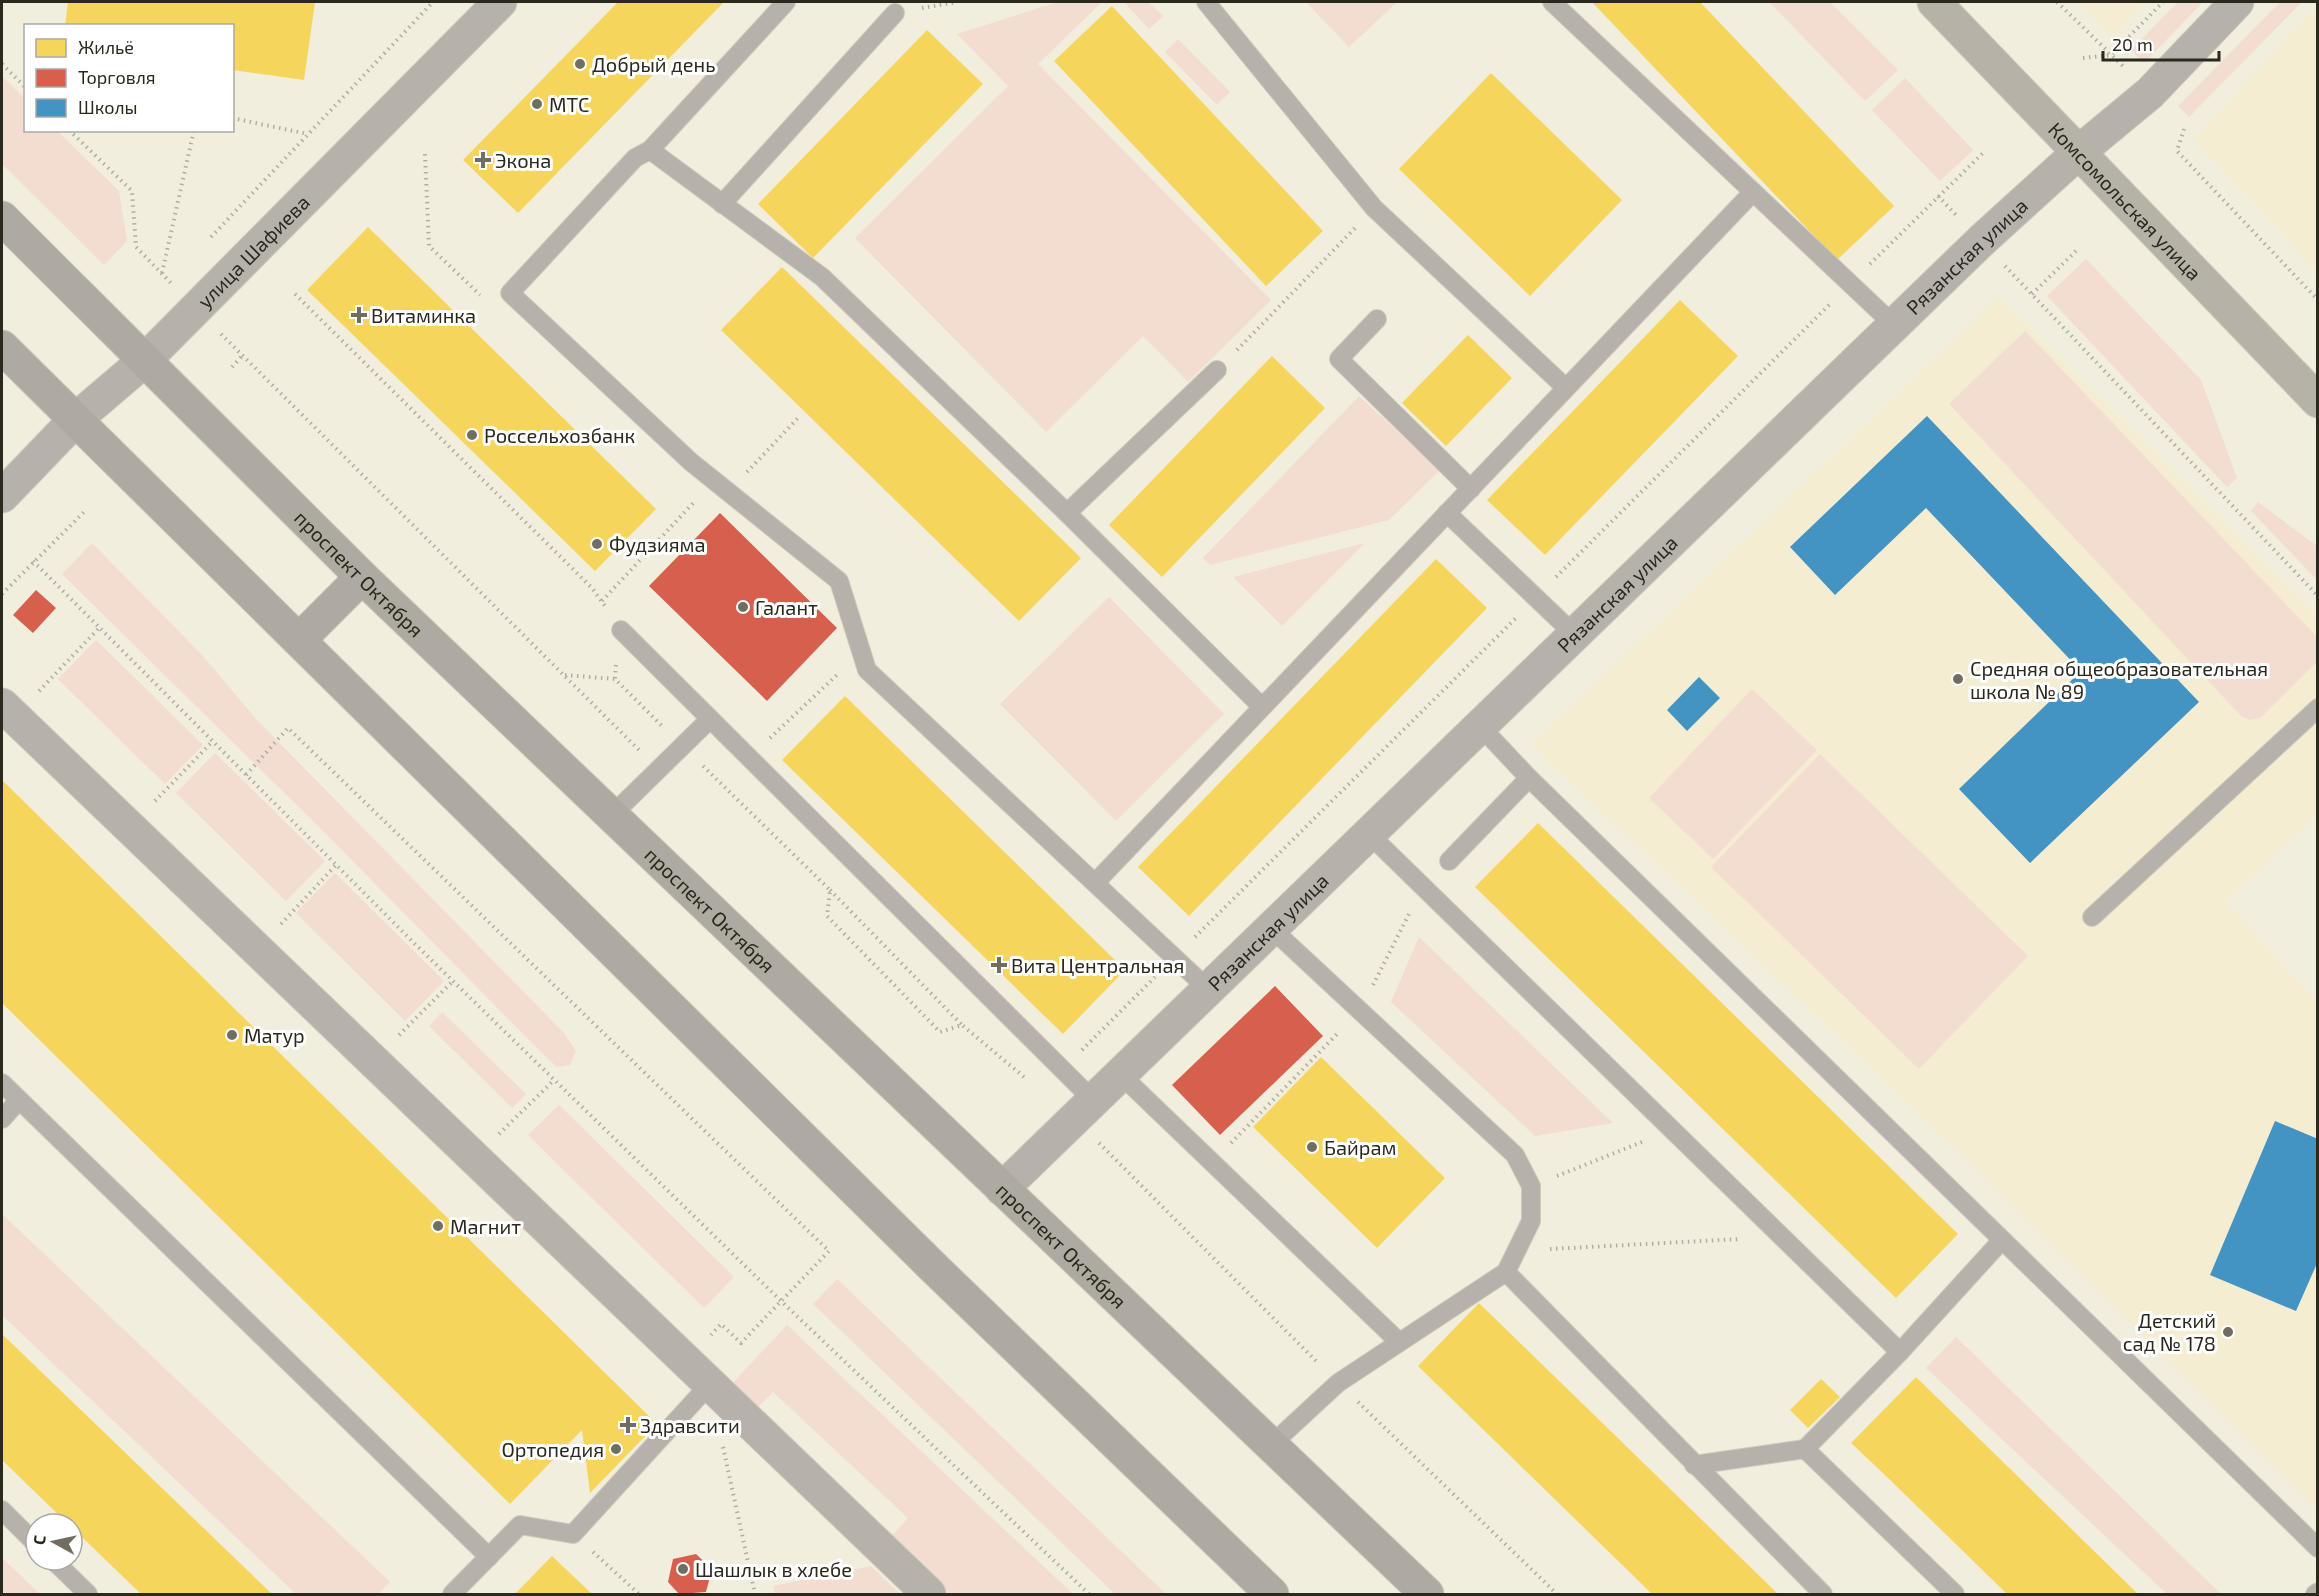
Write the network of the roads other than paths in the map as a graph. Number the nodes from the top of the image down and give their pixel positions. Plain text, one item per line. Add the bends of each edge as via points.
1 (500, 2) edge
2 (786, 2) edge
3 (1206, 2) edge
4 (1552, 2) edge
5 (1934, 2) edge
6 (2237, 2) edge
7 (895, 13) dead end
8 (650, 150) junction
9 (2080, 151) junction
10 (1753, 192) junction
11 (722, 204) junction
12 (2, 218) edge
13 (1377, 319) dead end
14 (1894, 325) junction
15 (2, 347) edge
16 (144, 361) junction
17 (1217, 370) road end
18 (1566, 388) junction
19 (2318, 401) edge
20 (76, 419) junction
21 (1471, 489) junction
22 (2, 496) edge
23 (1067, 513) junction
24 (1447, 513) junction
25 (362, 577) junction
26 (621, 630) road end
27 (1575, 635) junction
28 (299, 639) junction
29 (17, 702) edge
30 (1262, 707) junction
31 (2318, 708) edge
32 (710, 719) junction
33 (1480, 726) junction
34 (1529, 778) junction
35 (613, 814) junction
36 (1368, 834) junction
37 (1449, 861) dead end
38 (1095, 883) junction
39 (2092, 917) dead end
40 (1271, 928) junction
41 (1208, 989) junction
42 (1120, 1074) junction
43 (2, 1083) edge
44 (20, 1100) junction
45 (1084, 1109) junction
46 (2, 1119) edge
47 (1002, 1189) junction
48 (2002, 1240) junction
49 (1506, 1272) junction
50 (1398, 1341) junction
51 (1900, 1352) junction
52 (709, 1385) junction
53 (1271, 1444) junction
54 (1804, 1449) junction
55 (1694, 1465) junction
56 (2, 1510) edge
57 (24, 1532) edge
58 (2318, 1548) edge
59 (489, 1557) junction
60 (65, 1572) edge
61 (88, 1594) edge
62 (452, 1594) edge
63 (929, 1594) edge
64 (1272, 1594) edge
65 (1427, 1594) edge
66 (1823, 1594) edge
67 (1954, 1594) edge

1 - 16 street, улица Шафиева
2 - 8 lane
3 - 18 lane via 1374,208
4 - 10 lane
5 - 9 main road, Комсомольская улица
6 - 9 street, Рязанская улица via 2150,93
7 - 11 lane
8 - 11 lane
8 - 38 lane via 635,158 510,293 691,462 839,581 867,670
9 - 14 street, Рязанская улица
9 - 19 main road, Комсомольская улица
10 - 14 lane
10 - 18 lane
11 - 23 lane via 822,277
12 - 16 main road, проспект Октября
13 - 21 lane via 1339,359
14 - 27 street, Рязанская улица
15 - 20 main road
16 - 20 street, улица Шафиева
16 - 25 main road, проспект Октября
17 - 23 lane
18 - 21 lane
20 - 22 street, улица Шафиева
20 - 28 main road
21 - 24 lane
23 - 30 lane
24 - 27 lane
24 - 30 lane
25 - 28 main road
25 - 35 main road, проспект Октября
26 - 32 lane
27 - 33 street, Рязанская улица
28 - 64 main road via 933,1267
29 - 52 street
30 - 38 lane
31 - 39 lane
32 - 35 lane
32 - 45 lane via 1063,1069
33 - 34 lane
33 - 36 street, Рязанская улица
34 - 37 lane
34 - 48 lane
35 - 47 main road, проспект Октября
36 - 40 street, Рязанская улица
36 - 51 lane
38 - 41 lane
40 - 41 street, Рязанская улица
40 - 49 lane via 1515,1155 1532,1186 1531,1221
41 - 42 street, Рязанская улица
42 - 45 street, Рязанская улица
42 - 50 lane
43 - 44 lane
44 - 46 lane
44 - 59 lane
45 - 47 street, Рязанская улица
47 - 53 main road, проспект Октября
48 - 51 lane
48 - 58 lane
49 - 50 lane
49 - 55 lane
50 - 53 lane via 1338,1383
51 - 54 lane
52 - 59 lane via 573,1534 520,1525
52 - 63 street
53 - 65 main road, проспект Октября
54 - 55 lane
54 - 67 lane
55 - 66 lane
56 - 57 lane
59 - 62 lane
60 - 61 lane

